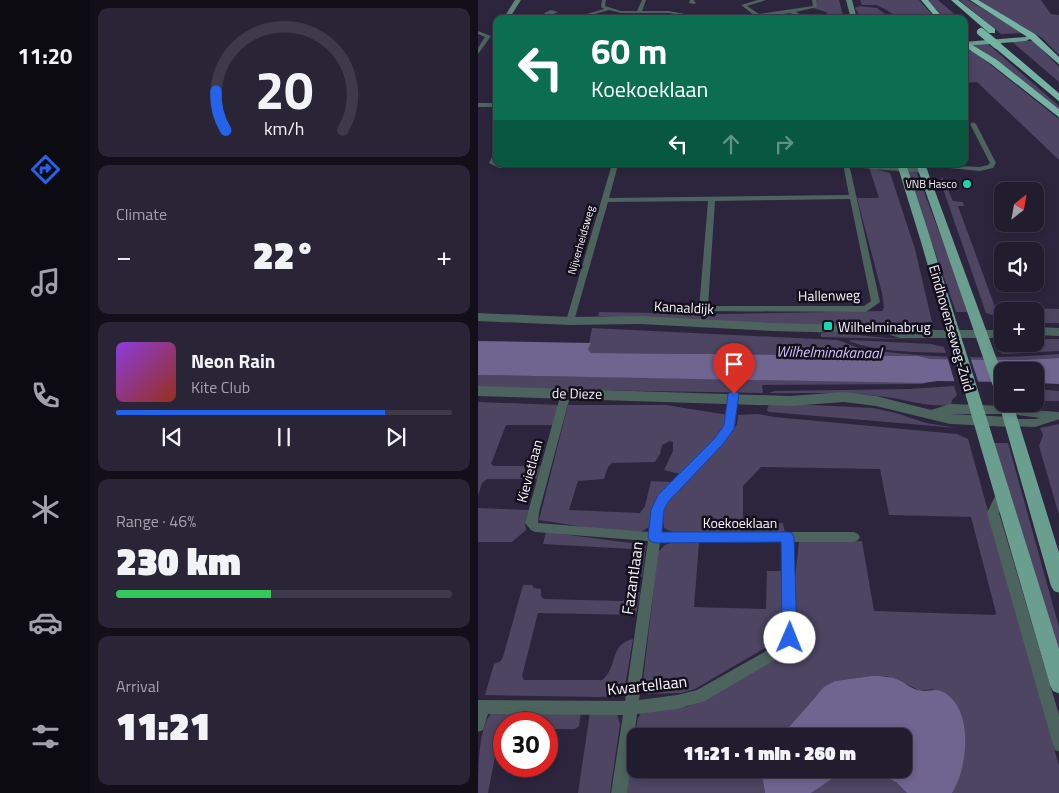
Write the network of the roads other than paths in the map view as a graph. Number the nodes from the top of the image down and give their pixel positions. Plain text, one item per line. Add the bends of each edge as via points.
1 (604, 0) edge
2 (644, 0) edge
3 (764, 0) edge
4 (814, 0) edge
5 (924, 0) edge
6 (944, 0) edge
7 (954, 0) edge
8 (973, 0) edge
9 (518, 1) edge
10 (850, 3) edge
11 (608, 9) junction
12 (792, 11) junction
13 (639, 12) junction
14 (687, 14) joint
15 (509, 15) edge
16 (586, 15) edge
17 (691, 15) edge
18 (757, 15) edge
19 (765, 15) edge
20 (797, 15) edge
21 (858, 15) edge
22 (937, 15) edge
23 (961, 15) edge
24 (968, 21) edge
25 (478, 32) edge
26 (1032, 36) junction
27 (968, 42) edge
28 (968, 44) edge
29 (478, 52) edge
30 (1060, 63) edge
31 (1060, 89) edge
32 (1060, 99) edge
33 (478, 105) edge
34 (493, 105) edge
35 (1060, 116) edge
36 (973, 124) dead end
37 (614, 167) edge
38 (847, 167) edge
39 (905, 167) edge
40 (921, 167) edge
41 (927, 167) edge
42 (852, 197) junction
43 (712, 199) junction
44 (605, 200) junction
45 (478, 317) edge
46 (570, 321) junction
47 (994, 328) edge
48 (980, 330) junction
49 (951, 331) junction
50 (1044, 331) edge
51 (994, 332) edge
52 (1060, 332) edge
53 (994, 370) edge
54 (478, 391) edge
55 (566, 393) junction
56 (733, 397) junction
57 (1008, 412) edge
58 (978, 415) junction
59 (1059, 416) edge
60 (1002, 493) junction
61 (655, 537) junction
62 (788, 537) junction
63 (854, 537) dead end
64 (1046, 542) junction
65 (1060, 557) edge
66 (1060, 586) edge
67 (1060, 685) edge
68 (480, 707) edge
69 (630, 708) junction
70 (478, 725) edge
71 (1060, 744) edge
72 (619, 793) edge

1 - 11 street via 603,7
2 - 13 street
3 - 18 street via 743,5
4 - 12 street via 813,8
5 - 22 highway
6 - 23 highway, bridge
7 - 31 highway
8 - 26 highway
9 - 15 main road
10 - 21 main road
11 - 13 street
11 - 16 street
12 - 19 street
12 - 20 street
13 - 14 street
14 - 17 street
24 - 32 highway, bridge
25 - 29 street via 488,36
26 - 27 main road
26 - 30 highway
28 - 35 highway
33 - 34 street
36 - 41 street via 992,166 944,170
37 - 44 street, Nijverheidsweg
38 - 42 street
39 - 49 main road, Eindhovenseweg-Zuid
40 - 48 main road, Eindhovenseweg-Zuid
42 - 43 street
42 - 43 street, Hallenweg via 876,302 866,309 703,309
43 - 44 street
44 - 46 street, Nijverheidsweg
45 - 46 street, Kanaaldijk
46 - 49 street, Kanaaldijk via 640,320 888,330 900,334
47 - 48 street
48 - 49 street, Kanaaldijk
48 - 51 street
48 - 53 main road, Eindhovenseweg-Zuid
49 - 58 main road, Eindhovenseweg-Zuid
50 - 52 street
54 - 55 street, de Dieze
55 - 56 street, de Dieze
55 - 61 street, Kievietlaan via 531,523 535,527
56 - 58 street, de Dieze via 790,401 844,398 868,400 950,419
56 - 61 street, Fazantlaan via 732,419 726,433 663,499 658,510
57 - 58 street, de Dieze
57 - 59 street via 1035,423
57 - 64 main road
58 - 60 main road, Eindhovenseweg-Zuid
60 - 67 main road, Eindhovenseweg-Zuid
60 - 71 street via 993,513
61 - 62 street, Koekoeklaan
61 - 69 street, Fazantlaan
62 - 63 street, Koekoeklaan
62 - 69 street, Kwartellaan via 790,638 780,650 700,696
64 - 65 street
64 - 66 main road
68 - 69 street, Kwartellaan
68 - 70 street
69 - 72 street, Fazantlaan

